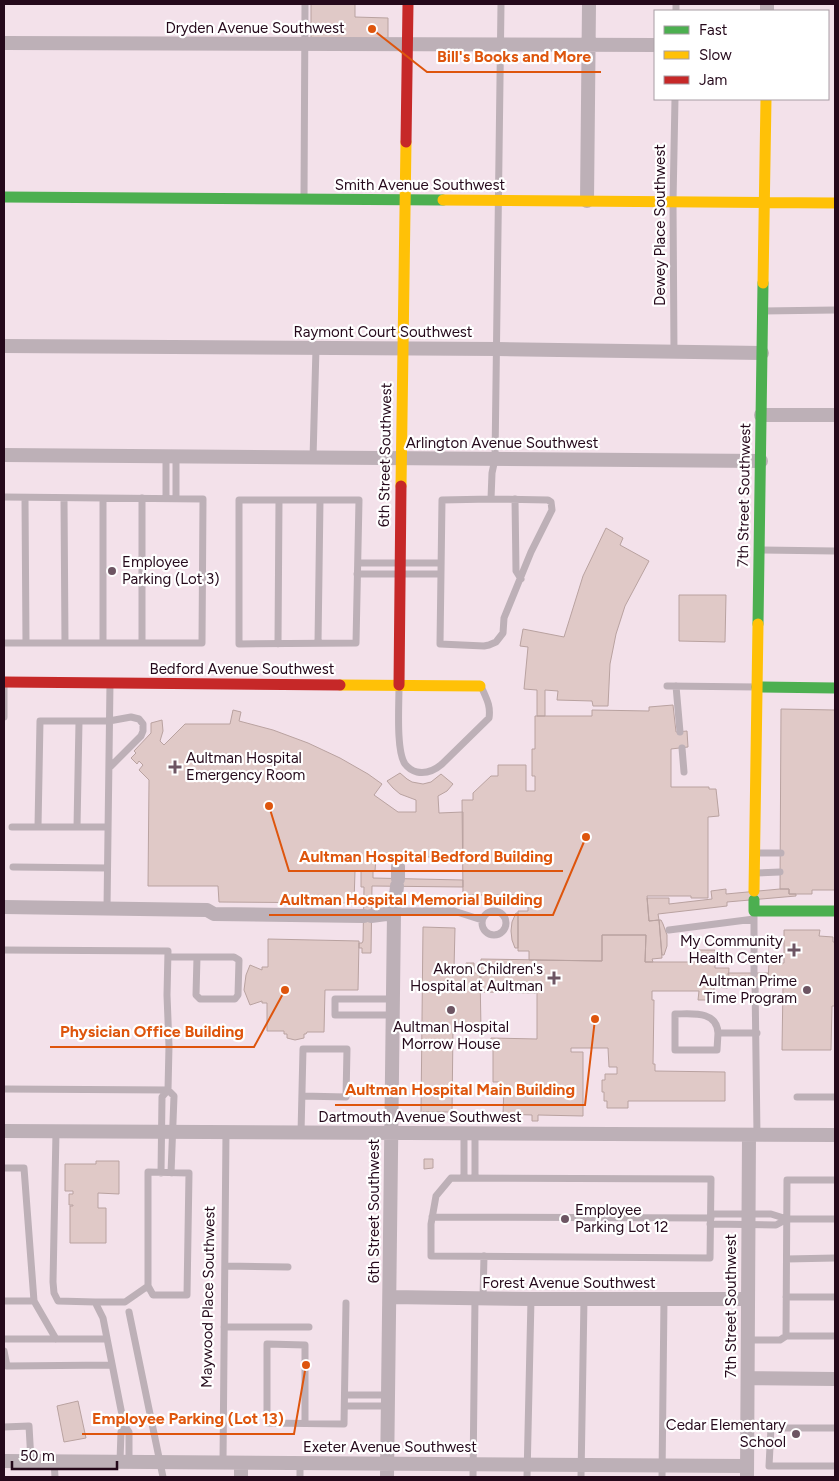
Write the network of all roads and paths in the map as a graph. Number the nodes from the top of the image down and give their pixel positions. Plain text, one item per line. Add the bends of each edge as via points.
1 (305, 4) edge
2 (408, 4) edge
3 (501, 4) edge
4 (589, 4) edge
5 (4, 43) edge
6 (408, 44) junction
7 (501, 44) junction
8 (305, 45) junction
9 (589, 45) junction
10 (654, 45) edge
11 (675, 100) edge
12 (766, 100) edge
13 (4, 196) edge
14 (304, 199) junction
15 (405, 200) junction
16 (499, 200) junction
17 (587, 201) junction
18 (673, 202) junction
19 (764, 203) junction
20 (835, 203) edge
21 (835, 310) edge
22 (763, 311) junction
23 (4, 346) edge
24 (316, 348) junction
25 (403, 348) junction
26 (497, 349) junction
27 (674, 352) junction
28 (762, 353) junction
29 (761, 415) junction
30 (835, 415) edge
31 (4, 455) edge
32 (171, 457) junction
33 (313, 458) junction
34 (401, 458) junction
35 (494, 459) junction
36 (761, 461) junction
37 (4, 498) edge
38 (26, 498) junction
39 (64, 498) junction
40 (103, 498) junction
41 (142, 498) junction
42 (166, 498) junction
43 (176, 498) junction
44 (491, 499) junction
45 (515, 499) junction
46 (279, 500) junction
47 (320, 500) junction
48 (760, 550) junction
49 (835, 551) edge
50 (358, 563) junction
51 (441, 563) junction
52 (400, 568) junction
53 (358, 574) junction
54 (441, 574) junction
55 (521, 579) junction
56 (4, 643) edge
57 (26, 643) junction
58 (65, 643) junction
59 (103, 643) junction
60 (142, 643) junction
61 (318, 643) junction
62 (278, 644) junction
63 (4, 682) edge
64 (110, 683) junction
65 (399, 684) junction
66 (480, 686) joint
67 (667, 686) dead end
68 (676, 686) junction
69 (757, 687) junction
70 (835, 688) edge
71 (4, 717) edge
72 (79, 722) junction
73 (109, 722) junction
74 (680, 732) dead end
75 (682, 748) dead end
76 (109, 768) junction
77 (684, 772) dead end
78 (12, 827) dead end
79 (38, 827) junction
80 (77, 827) junction
81 (108, 827) junction
82 (781, 852) dead end
83 (755, 853) junction
84 (13, 867) dead end
85 (107, 868) junction
86 (780, 872) dead end
87 (755, 873) junction
88 (398, 877) dead end
89 (754, 905) junction
90 (4, 907) edge
91 (107, 908) junction
92 (835, 911) edge
93 (394, 913) junction
94 (482, 920) dead end
95 (669, 930) dead end
96 (4, 950) edge
97 (168, 957) junction
98 (197, 957) junction
99 (393, 999) junction
100 (393, 1015) junction
101 (718, 1033) junction
102 (757, 1033) junction
103 (4, 1089) edge
104 (168, 1090) junction
105 (302, 1096) junction
106 (797, 1097) dead end
107 (835, 1097) edge
108 (4, 1131) edge
109 (56, 1132) junction
110 (167, 1132) junction
111 (226, 1132) junction
112 (301, 1133) junction
113 (391, 1133) junction
114 (470, 1134) junction
115 (753, 1135) junction
116 (835, 1135) edge
117 (4, 1168) edge
118 (161, 1172) junction
119 (171, 1173) junction
120 (464, 1178) junction
121 (476, 1178) junction
122 (835, 1180) edge
123 (432, 1217) junction
124 (711, 1219) junction
125 (748, 1219) junction
126 (787, 1219) junction
127 (835, 1219) edge
128 (484, 1256) junction
129 (787, 1258) junction
130 (835, 1258) edge
131 (225, 1266) junction
132 (288, 1267) dead end
133 (148, 1286) junction
134 (390, 1297) junction
135 (786, 1297) junction
136 (835, 1297) edge
137 (479, 1298) junction
138 (531, 1299) junction
139 (584, 1299) junction
140 (664, 1299) junction
141 (748, 1299) junction
142 (4, 1300) edge
143 (34, 1301) junction
144 (95, 1302) junction
145 (346, 1304) dead end
146 (130, 1312) dead end
147 (224, 1327) junction
148 (309, 1327) dead end
149 (106, 1336) junction
150 (786, 1336) junction
151 (835, 1336) edge
152 (4, 1339) edge
153 (56, 1339) junction
154 (748, 1340) junction
155 (4, 1351) edge
156 (112, 1365) junction
157 (748, 1378) junction
158 (835, 1379) edge
159 (345, 1395) junction
160 (388, 1401) junction
161 (345, 1406) junction
162 (305, 1423) junction
163 (4, 1427) edge
164 (835, 1428) edge
165 (4, 1460) edge
166 (31, 1461) junction
167 (54, 1461) junction
168 (124, 1461) junction
169 (160, 1462) junction
170 (223, 1462) junction
171 (241, 1462) junction
172 (300, 1463) junction
173 (835, 1466) edge
174 (387, 1470) edge
175 (473, 1471) edge
176 (527, 1471) edge
177 (581, 1471) edge
178 (662, 1471) edge
179 (747, 1472) edge
180 (54, 1477) edge
181 (163, 1477) edge
182 (241, 1477) edge
183 (300, 1477) edge

1 - 8 lane
2 - 6 street, 6th Street Southwest
3 - 7 lane
4 - 9 street
5 - 8 street, Dryden Avenue Southwest
6 - 7 street, Dryden Avenue Southwest
6 - 8 street, Dryden Avenue Southwest
6 - 15 street, 6th Street Southwest
7 - 9 street, Dryden Avenue Southwest
7 - 16 lane
8 - 14 lane
9 - 10 street, Dryden Avenue Southwest
9 - 17 street
11 - 18 lane, Dewey Place Southwest
12 - 19 street, 7th Street Southwest
13 - 14 street, Smith Avenue Southwest
14 - 15 street, Smith Avenue Southwest
15 - 16 street, Smith Avenue Southwest
15 - 25 street, 6th Street Southwest
16 - 17 street, Smith Avenue Southwest
16 - 26 lane
17 - 18 street, Smith Avenue Southwest
18 - 19 street, Smith Avenue Southwest
18 - 27 lane, Dewey Place Southwest
19 - 20 street, Smith Avenue Southwest
19 - 22 street, 7th Street Southwest
21 - 22 lane
22 - 28 street, 7th Street Southwest
23 - 24 street, Raymont Court Southwest
24 - 25 street, Raymont Court Southwest
24 - 33 lane
25 - 26 street, Raymont Court Southwest
25 - 34 street, 6th Street Southwest
26 - 27 street, Raymont Court Southwest
26 - 35 lane
27 - 28 street, Raymont Court Southwest
28 - 29 street, 7th Street Southwest
29 - 30 street
29 - 36 street, 7th Street Southwest
31 - 32 street, Arlington Avenue Southwest
32 - 33 street, Arlington Avenue Southwest
32 - 42 lane
32 - 43 lane
33 - 34 street, Arlington Avenue Southwest
34 - 35 street, Arlington Avenue Southwest
34 - 52 street, 6th Street Southwest
35 - 36 street, Arlington Avenue Southwest
35 - 44 lane
36 - 48 street, 7th Street Southwest
37 - 38 lane
38 - 39 lane
38 - 57 lane
39 - 40 lane
39 - 58 lane
40 - 41 lane
40 - 59 lane
41 - 42 lane
41 - 60 lane
42 - 43 lane
43 - 60 lane via 203,499 202,643
44 - 45 lane
44 - 51 lane via 442,500
45 - 55 lane via 516,570
45 - 55 lane via 548,500 552,510
46 - 47 lane
46 - 62 lane
46 - 62 lane via 239,500 239,644
47 - 50 lane via 359,500
47 - 61 lane
48 - 49 lane
48 - 69 street, 7th Street Southwest
50 - 52 lane
50 - 53 lane
51 - 52 lane
51 - 54 lane
52 - 53 lane
52 - 54 lane
52 - 65 street, 6th Street Southwest
53 - 61 lane via 356,643
54 - 55 lane via 440,644 484,646 496,642
56 - 57 lane
57 - 58 lane
58 - 59 lane
59 - 60 lane
61 - 62 lane
63 - 64 street, Bedford Avenue Southwest
63 - 71 lane
64 - 65 street, Bedford Avenue Southwest
64 - 73 lane
65 - 66 street, Bedford Avenue Southwest
65 - 66 lane, 6th Street Southwest via 402,759 410,769 424,772 436,769 489,718 489,702
67 - 68 lane
68 - 69 lane
68 - 74 lane
69 - 70 street
69 - 83 street, 7th Street Southwest
72 - 73 lane
72 - 79 lane via 40,721
72 - 80 lane
73 - 76 lane
73 - 76 lane via 135,718 141,720 144,727 141,736
75 - 77 lane
76 - 81 lane
78 - 79 lane
79 - 80 lane
80 - 81 lane
81 - 85 lane
82 - 83 lane
83 - 87 street, 7th Street Southwest
84 - 85 lane
85 - 91 lane
86 - 87 lane
87 - 89 street, 7th Street Southwest
88 - 93 street, 6th Street Southwest
89 - 92 street
89 - 95 lane
89 - 102 lane, 7th Street Southwest
90 - 91 street
91 - 93 street via 207,910 214,914 367,916
93 - 94 lane via 454,911
93 - 99 street, 6th Street Southwest
96 - 97 lane via 168,951
97 - 98 lane
97 - 104 lane
98 - 98 lane via 196,995 200,999 235,999 238,995 239,960 234,957
99 - 100 street, 6th Street Southwest
99 - 100 lane via 335,999 335,1015
100 - 113 street, 6th Street Southwest
101 - 101 lane via 717,1050 675,1050 675,1014 708,1016 718,1027
101 - 102 lane
102 - 115 lane, 7th Street Southwest
103 - 104 lane
104 - 110 lane via 162,1097
104 - 110 lane via 174,1096
105 - 105 lane via 303,1049 347,1049 346,1097
105 - 112 lane
106 - 107 lane
108 - 109 street, Dartmouth Avenue Southwest
109 - 110 street, Dartmouth Avenue Southwest
109 - 144 lane via 54,1293 58,1301
110 - 111 street, Dartmouth Avenue Southwest
110 - 118 lane
110 - 119 lane
111 - 112 street, Dartmouth Avenue Southwest
111 - 131 lane, Maywood Place Southwest
112 - 113 street, Dartmouth Avenue Southwest
113 - 114 street, Dartmouth Avenue Southwest
113 - 134 street, 6th Street Southwest
114 - 115 street, Dartmouth Avenue Southwest
114 - 120 lane
114 - 121 lane
115 - 116 street, Dartmouth Avenue Southwest
115 - 125 street, 7th Street Southwest
117 - 143 lane via 24,1168
118 - 119 lane
118 - 133 lane via 148,1172
119 - 133 lane via 189,1173 187,1295 153,1295
120 - 121 lane
120 - 123 lane via 451,1178 436,1196
121 - 124 lane via 711,1179
122 - 126 lane via 787,1180
123 - 124 lane
123 - 128 lane via 431,1256
124 - 125 lane
124 - 125 lane
124 - 128 lane via 710,1258
125 - 126 lane via 771,1214
125 - 126 lane via 776,1225
125 - 141 street, 7th Street Southwest
126 - 127 lane
126 - 129 lane
128 - 137 lane
129 - 130 lane
129 - 135 lane
131 - 132 lane
131 - 147 lane, Maywood Place Southwest
133 - 144 lane via 125,1302
134 - 137 street, Forest Avenue Southwest
134 - 160 street, 6th Street Southwest
135 - 136 lane
135 - 150 lane
137 - 138 street, Forest Avenue Southwest
137 - 175 lane
138 - 139 street, Forest Avenue Southwest
138 - 176 lane
139 - 140 street, Forest Avenue Southwest
139 - 177 lane
140 - 141 street, Forest Avenue Southwest
140 - 178 lane
141 - 154 street, 7th Street Southwest
142 - 143 lane
143 - 153 lane
144 - 149 lane via 103,1318
145 - 159 lane
146 - 169 lane
147 - 148 lane
147 - 170 lane, Maywood Place Southwest
149 - 153 lane
149 - 156 lane
150 - 151 lane
150 - 154 lane via 780,1340
152 - 153 lane
154 - 157 street, 7th Street Southwest
155 - 156 lane via 7,1366
156 - 168 lane via 124,1425 121,1432
157 - 158 street
157 - 179 street, 7th Street Southwest
159 - 160 lane
159 - 161 lane
160 - 161 lane
160 - 174 street, 6th Street Southwest
161 - 162 lane via 344,1424
162 - 162 lane via 267,1423 267,1344 305,1344
163 - 166 lane via 29,1426
164 - 173 lane via 770,1428 770,1466
165 - 166 street, Exeter Avenue Southwest
166 - 167 street, Exeter Avenue Southwest
167 - 168 street, Exeter Avenue Southwest
167 - 180 lane
168 - 169 street, Exeter Avenue Southwest
169 - 170 street, Exeter Avenue Southwest
169 - 181 lane
170 - 171 street, Exeter Avenue Southwest
171 - 172 street, Exeter Avenue Southwest
171 - 182 street
172 - 174 street, Exeter Avenue Southwest
172 - 183 lane
174 - 175 street, Exeter Avenue Southwest
175 - 176 street, Exeter Avenue Southwest
176 - 177 street, Exeter Avenue Southwest
177 - 178 street, Exeter Avenue Southwest
178 - 179 street, Exeter Avenue Southwest

